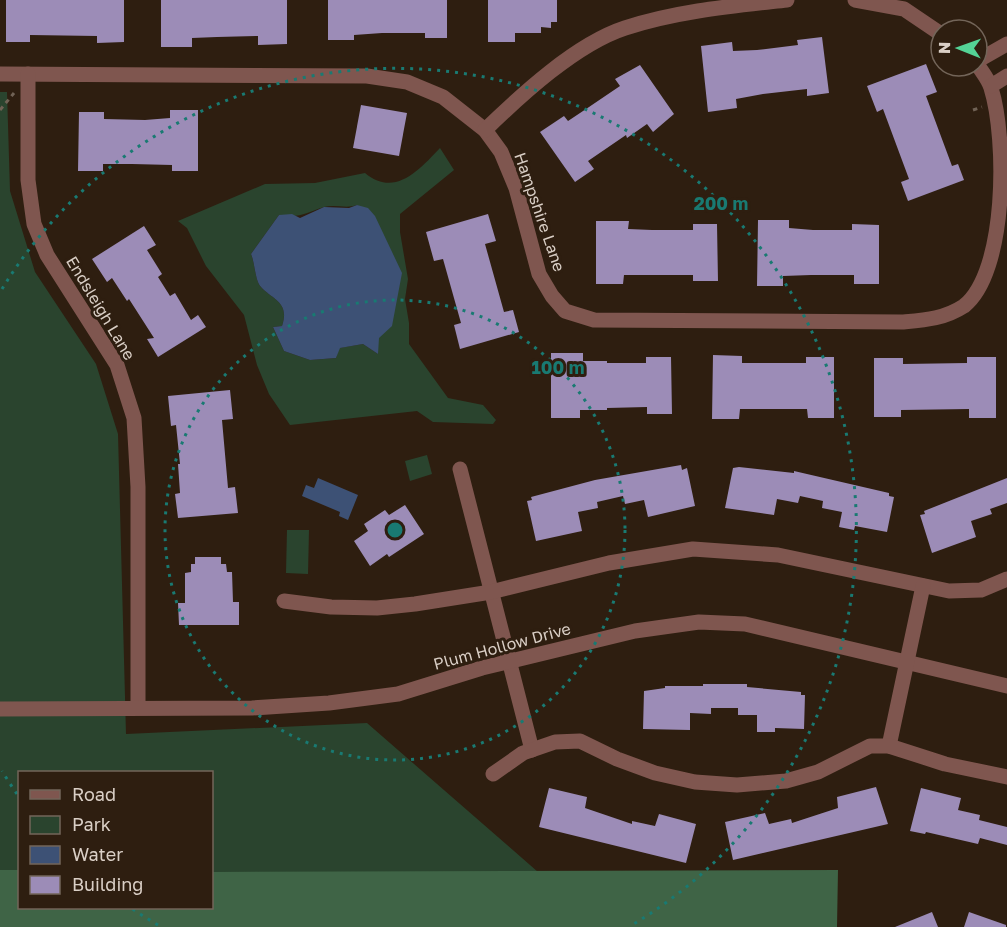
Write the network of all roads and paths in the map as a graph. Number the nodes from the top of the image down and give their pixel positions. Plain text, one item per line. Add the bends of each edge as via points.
1 (787, 0) edge
2 (855, 0) edge
3 (929, 26) edge
4 (1007, 44) edge
5 (989, 55) edge
6 (0, 74) edge
7 (28, 74) junction
8 (1007, 76) edge
9 (986, 78) edge
10 (991, 86) junction
11 (485, 130) junction
12 (460, 469) dead end
13 (1007, 579) edge
14 (923, 586) junction
15 (491, 592) junction
16 (284, 600) dead end
17 (509, 662) junction
18 (906, 662) junction
19 (1007, 686) edge
20 (138, 707) junction
21 (0, 709) edge
22 (889, 746) junction
23 (532, 750) junction
24 (493, 774) dead end
25 (1007, 777) edge

1 - 11 street via 717,8 624,28 572,56 525,92
2 - 3 street via 904,9
4 - 5 street
6 - 7 street, Hampshire Lane
7 - 11 street, Hampshire Lane via 367,76 407,82 443,97
7 - 20 street, Endsleigh Lane via 28,180 34,224 47,255 117,364 134,418 138,488
8 - 10 street
9 - 10 street, Hampshire Lane
10 - 11 street, Hampshire Lane via 1003,136 1005,179 997,244 986,282 965,305 939,319 594,320 565,311 539,274 516,188 501,152
12 - 15 street
13 - 14 street via 981,590 949,591
14 - 15 street via 778,555 693,549 609,563
14 - 18 street
15 - 16 street via 377,608 331,608
15 - 17 street
17 - 18 street, Plum Hollow Drive via 635,631 699,622 745,624
17 - 20 street, Plum Hollow Drive via 398,694 329,703 252,708
17 - 23 street
18 - 19 street, Plum Hollow Drive
18 - 22 street
20 - 21 street, Plum Hollow Drive
22 - 23 street via 870,746 818,772 786,781 737,785 694,782 655,773 580,741 555,742
22 - 25 street via 945,764
23 - 24 street

